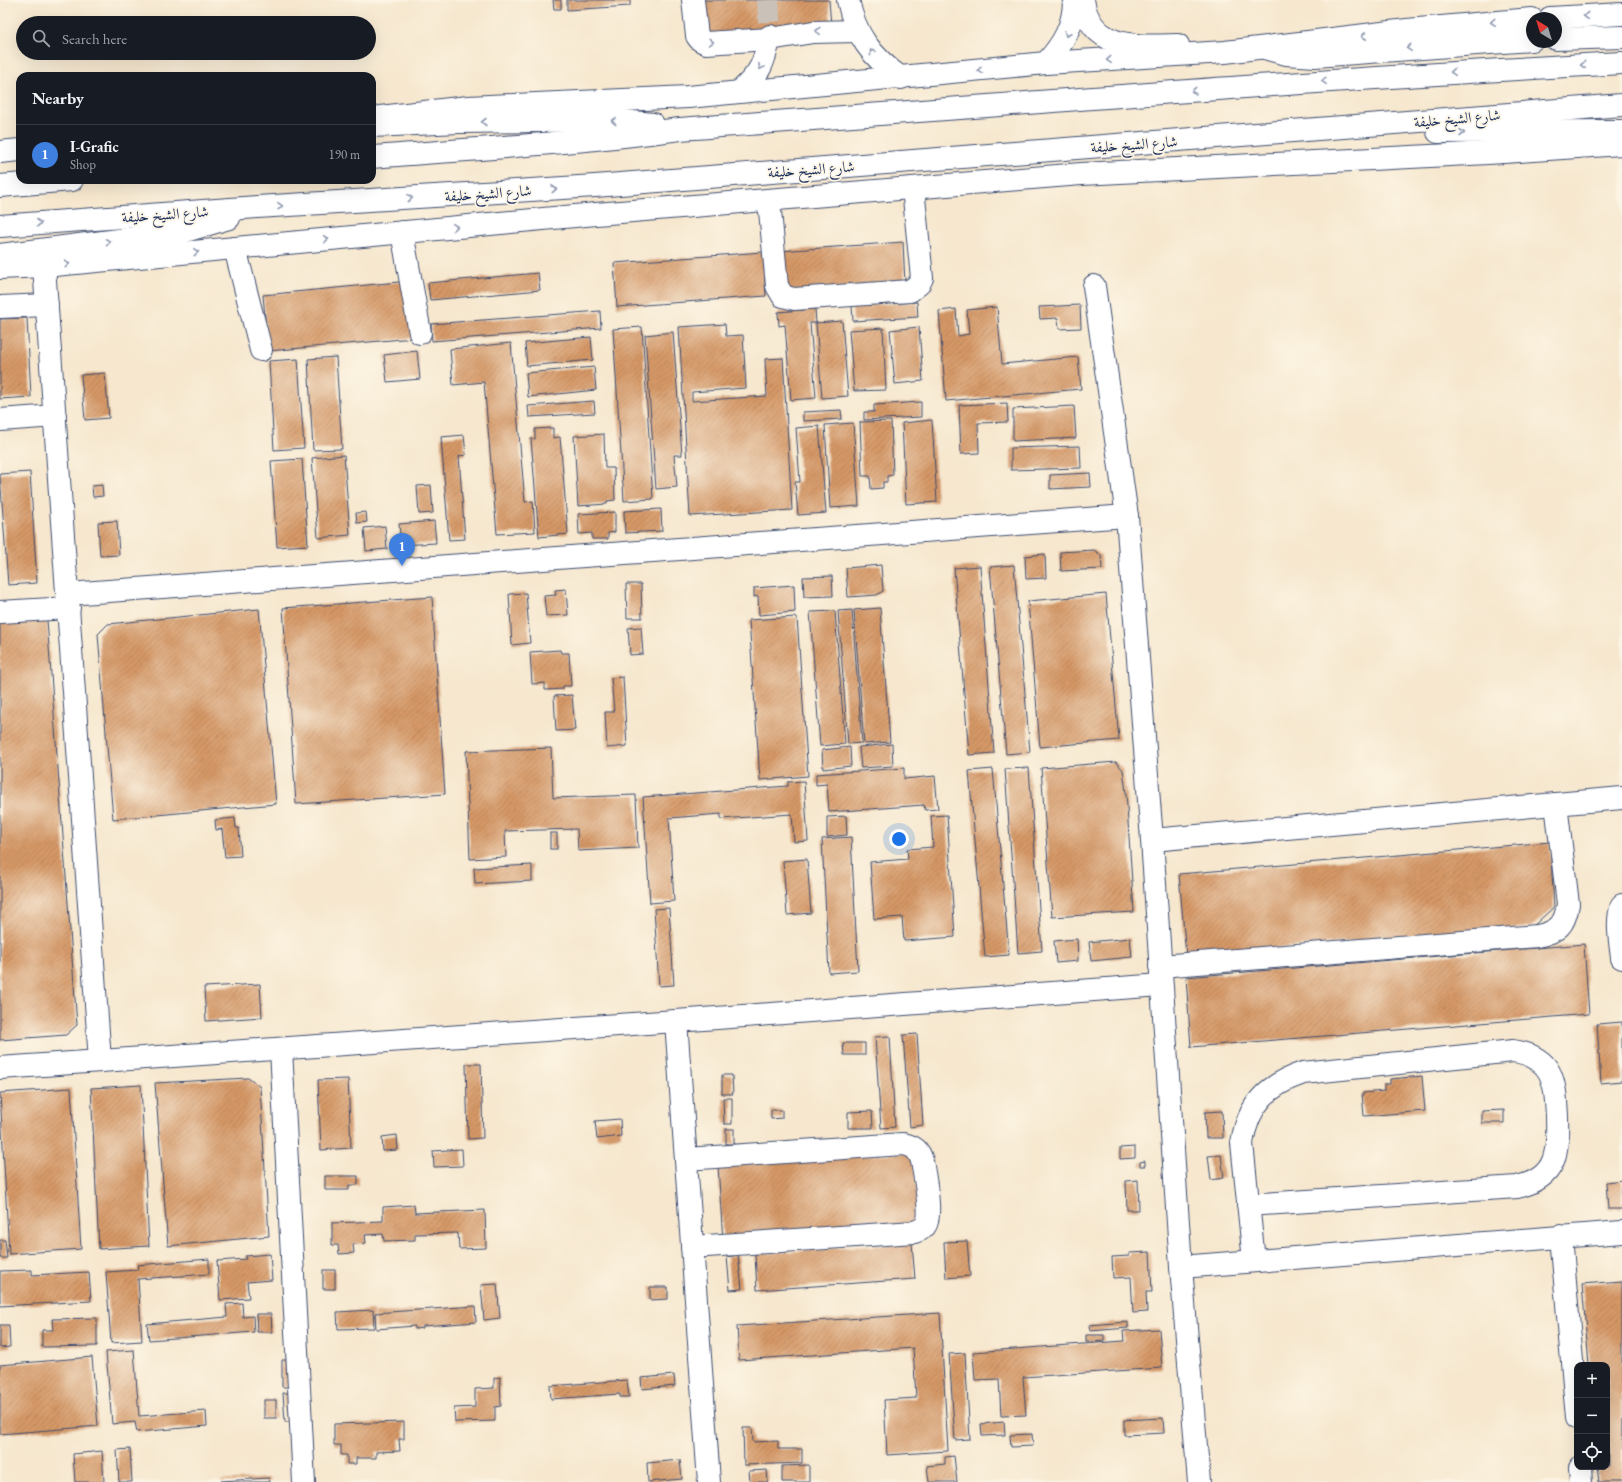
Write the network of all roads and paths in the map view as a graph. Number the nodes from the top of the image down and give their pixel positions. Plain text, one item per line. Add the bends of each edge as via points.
1 (693, 0) edge
2 (848, 0) edge
3 (1074, 0) edge
4 (1083, 0) edge
5 (1622, 14) edge
6 (1562, 17) edge
7 (1526, 20) edge
8 (857, 31) junction
9 (770, 37) junction
10 (1622, 37) edge
11 (1562, 39) edge
12 (1526, 40) edge
13 (1264, 48) junction
14 (1225, 52) junction
15 (1622, 62) edge
16 (1046, 63) junction
17 (901, 78) junction
18 (740, 92) junction
19 (1622, 105) edge
20 (376, 118) edge
21 (1396, 123) junction
22 (376, 126) edge
23 (680, 129) junction
24 (1622, 131) edge
25 (0, 140) edge
26 (16, 140) edge
27 (1622, 144) edge
28 (16, 150) edge
29 (0, 152) edge
30 (376, 157) edge
31 (24, 184) edge
32 (0, 186) edge
33 (913, 188) junction
34 (764, 200) junction
35 (257, 207) junction
36 (0, 226) edge
37 (402, 232) junction
38 (235, 248) junction
39 (0, 255) edge
40 (44, 266) junction
41 (0, 268) edge
42 (1094, 286) dead end
43 (768, 292) dead end
44 (47, 304) junction
45 (0, 307) edge
46 (420, 333) dead end
47 (261, 350) dead end
48 (55, 416) junction
49 (0, 420) edge
50 (1127, 516) junction
51 (68, 601) junction
52 (0, 612) edge
53 (1622, 798) edge
54 (1556, 804) junction
55 (1152, 840) junction
56 (1622, 905) edge
57 (1622, 958) edge
58 (1161, 975) junction
59 (676, 1021) junction
60 (281, 1049) junction
61 (100, 1061) junction
62 (0, 1068) edge
63 (686, 1159) junction
64 (1248, 1205) junction
65 (1622, 1232) edge
66 (1561, 1236) junction
67 (692, 1247) junction
68 (1254, 1261) junction
69 (1182, 1267) junction
70 (1575, 1398) edge
71 (1581, 1470) edge
72 (304, 1482) edge
73 (709, 1482) edge
74 (1199, 1482) edge
75 (1582, 1482) edge

1 -> 9 main road via 695,30 700,40 712,44
2 - 8 main road
3 -> 16 main road via 1072,21 1066,36
4 - 14 main road via 1086,12 1095,27 1116,42 1132,46 1204,44
5 -> 6 main road
7 -> 13 main road via 1407,30
8 -> 9 main road via 813,32
17 -> 8 main road via 876,58
9 -> 18 main road via 763,64
10 - 11 main road
12 -> 13 main road via 1315,56 1286,54
13 - 14 main road
14 -> 16 main road
15 -> 23 main road
16 -> 17 main road
17 - 18 main road
18 - 20 main road via 688,97 468,107
19 - 21 main road, شارع الشيخ خليفة
21 -> 24 main road via 1423,130 1452,133
35 -> 21 main road, شارع الشيخ خليفة via 594,186
23 -> 22 main road via 611,120
23 - 30 main road via 614,138
25 - 26 main road
27 - 33 main road via 1488,154 1081,174
28 - 29 main road
31 - 32 main road
33 - 34 main road
33 - 34 main road via 922,278 910,291 794,299 783,296 777,286
37 -> 34 main road
34 - 43 main road
36 -> 35 main road, شارع الشيخ خليفة
39 -> 35 main road via 182,232
38 -> 37 main road
37 - 46 main road
40 -> 38 main road
38 - 47 main road
40 - 41 main road
40 - 44 main road
42 - 50 main road
44 - 45 main road
44 - 48 main road
48 - 49 main road
48 - 51 main road
50 - 51 main road
50 - 55 main road
51 - 52 main road
51 - 61 main road
53 - 54 main road
54 - 55 main road
54 - 58 main road via 1568,904 1566,916 1560,927 1550,934
55 - 58 main road
56 - 57 main road via 1619,926
58 - 59 main road
58 - 69 main road
59 - 60 main road
59 - 63 main road
60 - 61 main road
60 - 72 main road
61 - 62 main road
63 - 67 main road
63 - 67 main road via 910,1145 920,1154 922,1161 928,1215 925,1226 914,1232
64 - 64 main road via 1242,1143 1244,1129 1250,1113 1260,1099 1272,1087 1287,1078 1303,1073 1513,1051 1534,1057 1550,1072 1554,1082 1558,1143 1556,1154 1546,1173 1528,1185
64 - 68 main road
65 - 66 main road
66 - 68 main road
66 - 70 main road
67 - 73 main road
68 - 69 main road
69 - 74 main road
71 - 75 main road

